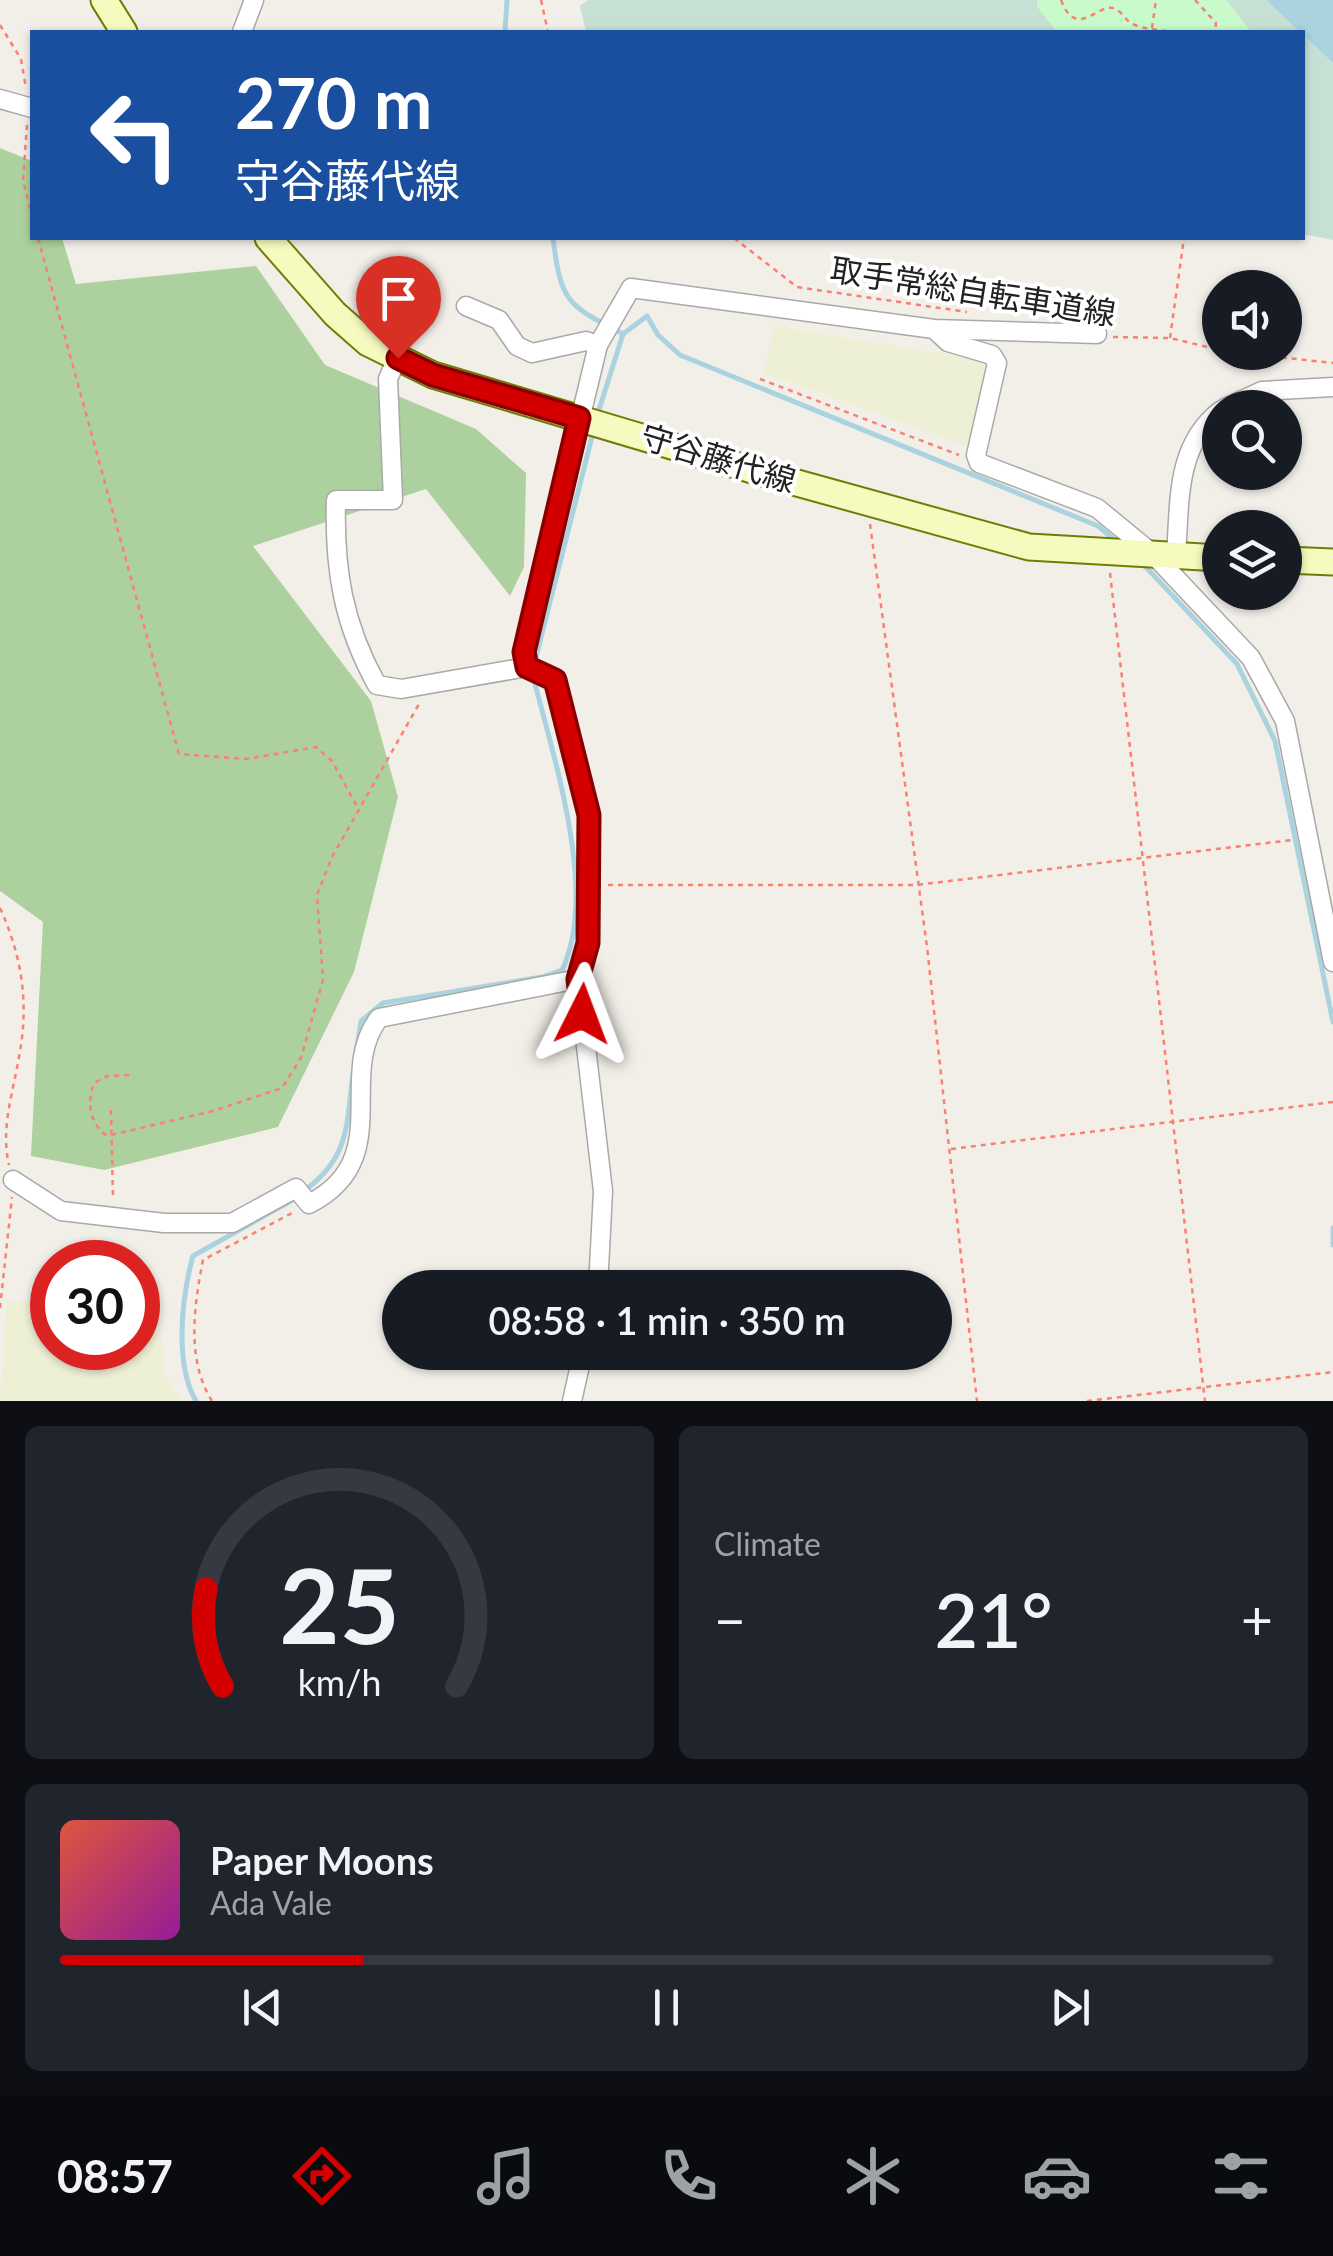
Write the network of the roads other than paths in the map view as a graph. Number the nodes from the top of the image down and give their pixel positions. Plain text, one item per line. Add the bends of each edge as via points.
1 (104, 0) edge
2 (254, 0) edge
3 (123, 30) edge
4 (243, 30) edge
5 (0, 99) edge
6 (30, 108) edge
7 (270, 240) edge
8 (466, 306) dead end
9 (934, 329) junction
10 (1097, 334) road end
11 (601, 340) junction
12 (398, 358) junction
13 (1333, 386) edge
14 (1276, 390) edge
15 (590, 421) junction
16 (1202, 431) edge
17 (1159, 554) junction
18 (1202, 557) edge
19 (1302, 561) edge
20 (1333, 562) edge
21 (533, 670) junction
22 (1333, 962) edge
23 (578, 979) junction
24 (14, 1180) road end
25 (599, 1270) edge
26 (579, 1370) edge
27 (572, 1401) edge

1 - 3 main road
2 - 4 street
5 - 6 street
7 - 12 main road, 守谷藤代線 via 334,314
8 - 11 street via 499,320 517,346 532,352
9 - 10 street
9 - 11 street via 631,288
9 - 17 street via 997,363 979,463 1097,508
11 - 15 street
12 - 15 main road, 守谷藤代線 via 433,375
12 - 21 street via 388,379 393,500 336,500 334,560 343,610 377,685 402,689
13 - 14 street
15 - 17 main road, 守谷藤代線 via 1029,547
15 - 21 street via 524,652
16 - 17 street via 1184,462
17 - 18 main road, 守谷藤代線
17 - 22 street via 1250,658 1285,721
19 - 20 main road
21 - 23 street via 555,680 589,815 588,943
23 - 24 street via 379,1018 366,1035 360,1142 330,1193 309,1204 296,1188 232,1223 164,1223 61,1210
23 - 25 street via 604,1191
26 - 27 street

